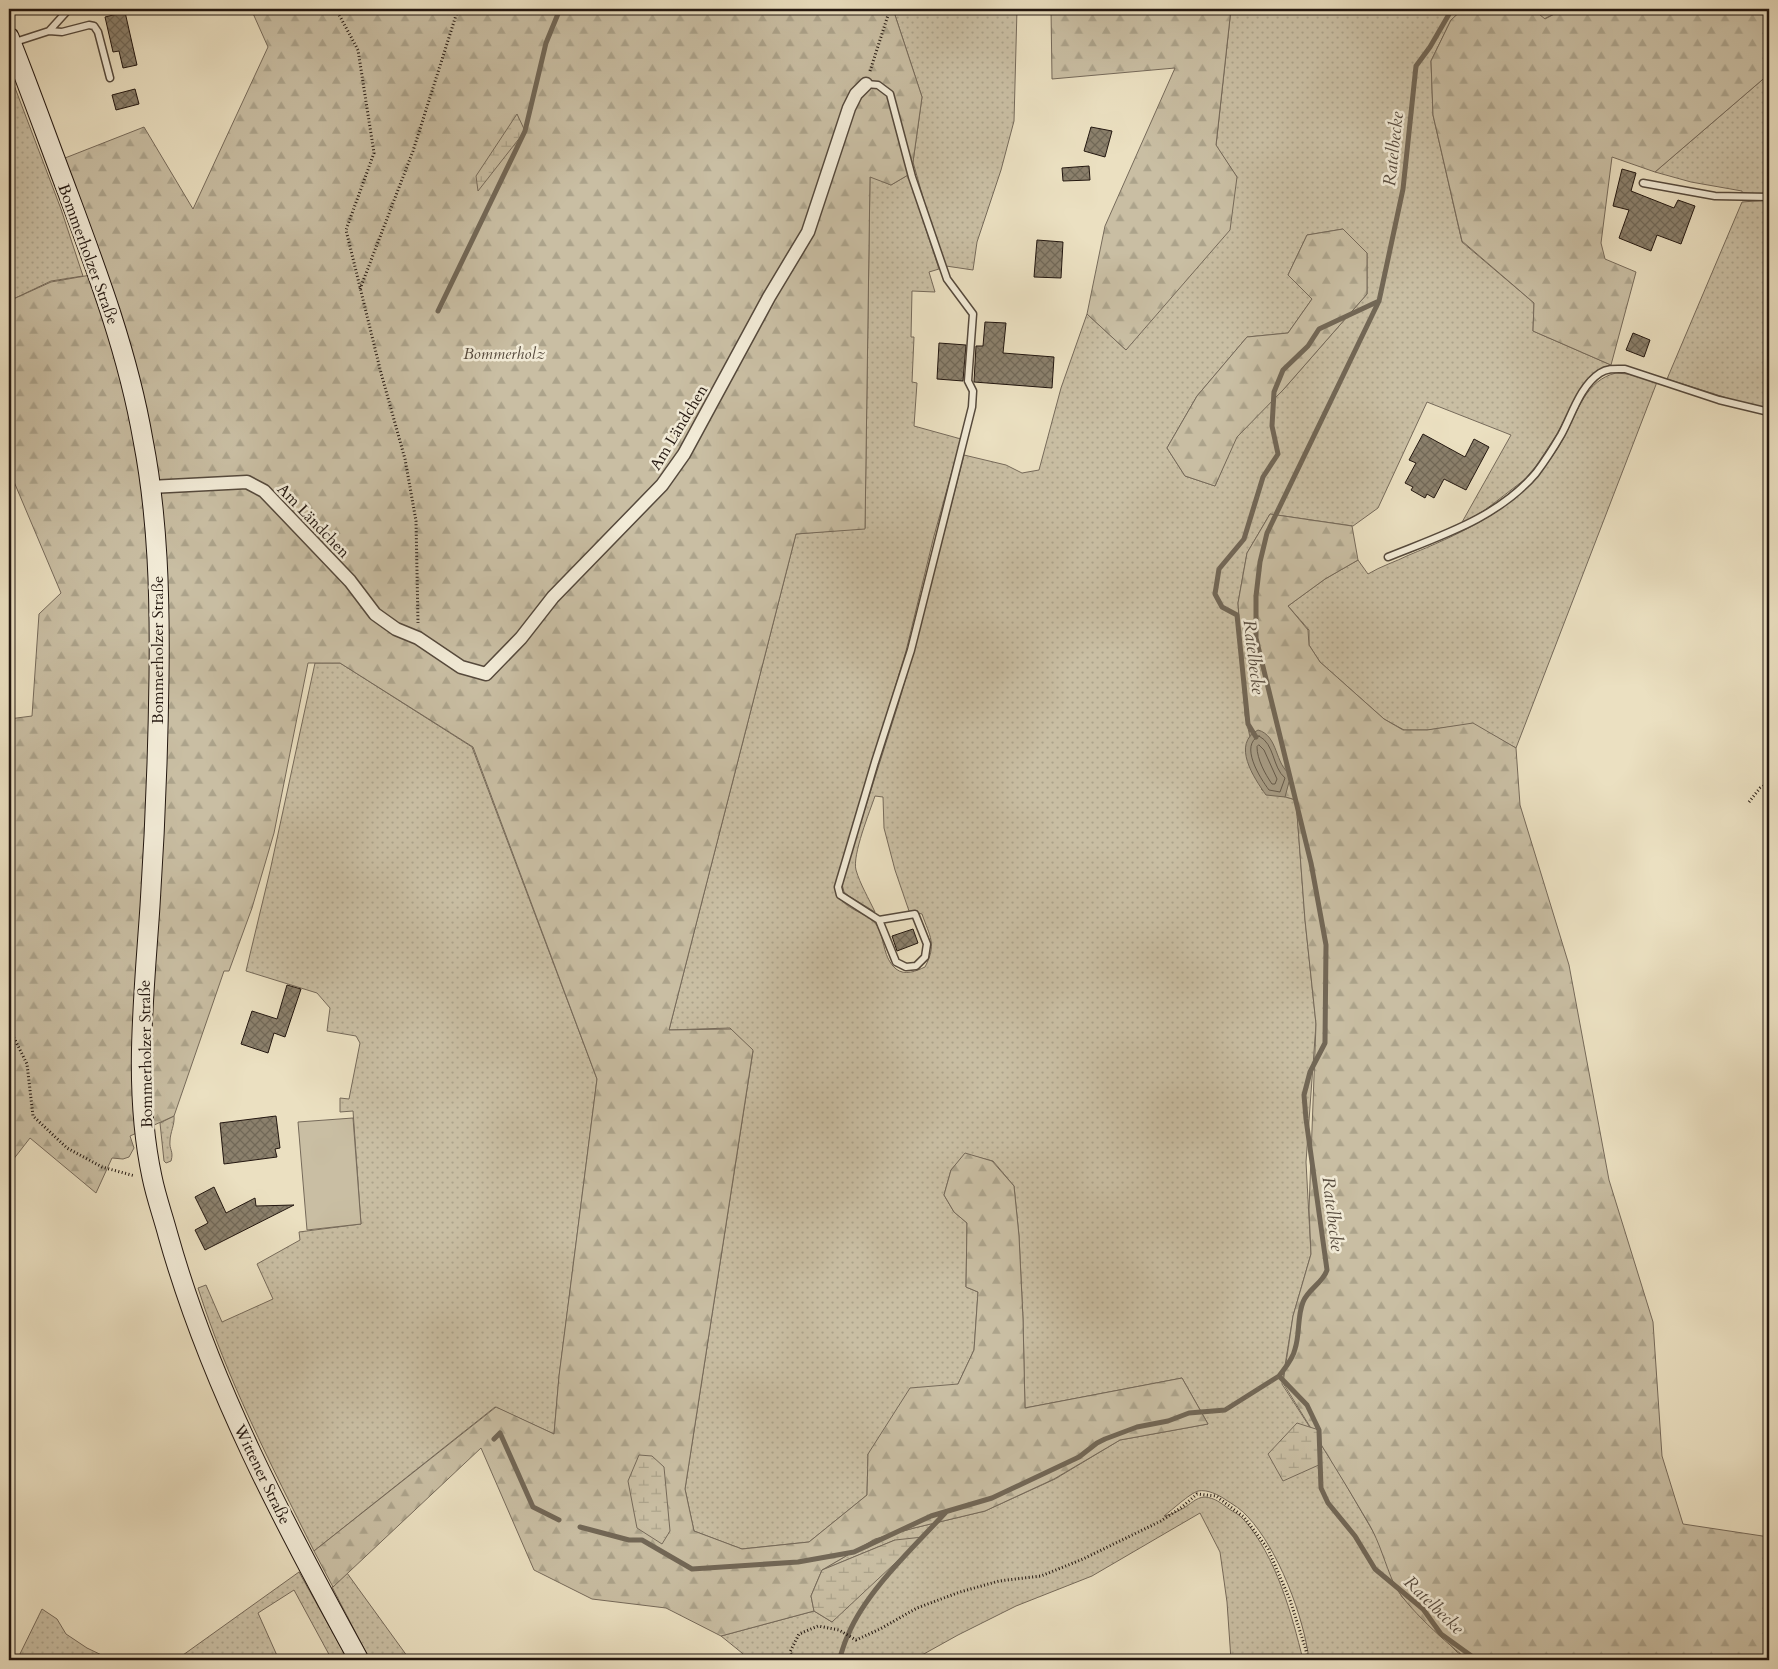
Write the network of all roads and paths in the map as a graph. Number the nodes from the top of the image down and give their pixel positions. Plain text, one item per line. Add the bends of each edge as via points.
1 (69, 9) edge
2 (336, 9) edge
3 (458, 9) edge
4 (890, 9) edge
5 (49, 31) junction
6 (10, 40) edge
7 (110, 78) dead end
8 (866, 84) junction
9 (1643, 183) dead end
10 (1769, 197) edge
11 (359, 289) junction
12 (1769, 412) edge
13 (150, 487) junction
14 (1388, 557) dead end
15 (418, 638) junction
16 (1769, 784) edge
17 (1748, 802) dead end
18 (879, 920) junction
19 (9, 1028) edge
20 (152, 1179) junction
21 (181, 1281) joint
22 (359, 1660) edge
23 (795, 1660) edge
24 (1307, 1660) edge

1 - 5 lane
2 - 11 path via 358,50 374,153 346,230
3 - 11 path via 413,151
4 - 8 path
5 - 6 lane
5 - 7 lane via 94,26
6 - 13 main road, Bommerholzer Straße via 106,296 124,353
8 - 15 street, Am Ländchen via 849,108 808,232 684,454 662,485 553,597 521,638 486,674 461,667
8 - 18 lane via 878,85 890,94 912,177 948,279 973,314 968,382 973,391 972,407 911,650 838,887 840,895
9 - 10 lane via 1715,196
11 - 15 path via 405,459 416,521
12 - 14 lane via 1625,370 1611,369 1600,373 1586,388 1561,435 1536,472 1519,490 1460,528
13 - 15 street, Am Ländchen via 247,482 264,491 350,581 375,614 396,629
13 - 20 main road, Bommerholzer Straße via 159,609 159,685 142,1050 145,1126
16 - 17 path via 1760,788
18 - 18 lane via 896,962 906,967 916,966 925,957 927,944 915,914
19 - 20 path via 27,1064 33,1116 67,1148 102,1167
20 - 21 main road, Bommerholzer Straße
21 - 22 main road, Wittener Straße via 242,1431
23 - 24 path via 790,1652 799,1634 818,1626 839,1630 856,1640 917,1608 960,1592 999,1581 1041,1576 1144,1530 1175,1512 1197,1494 1216,1496 1244,1517 1268,1549 1290,1600

